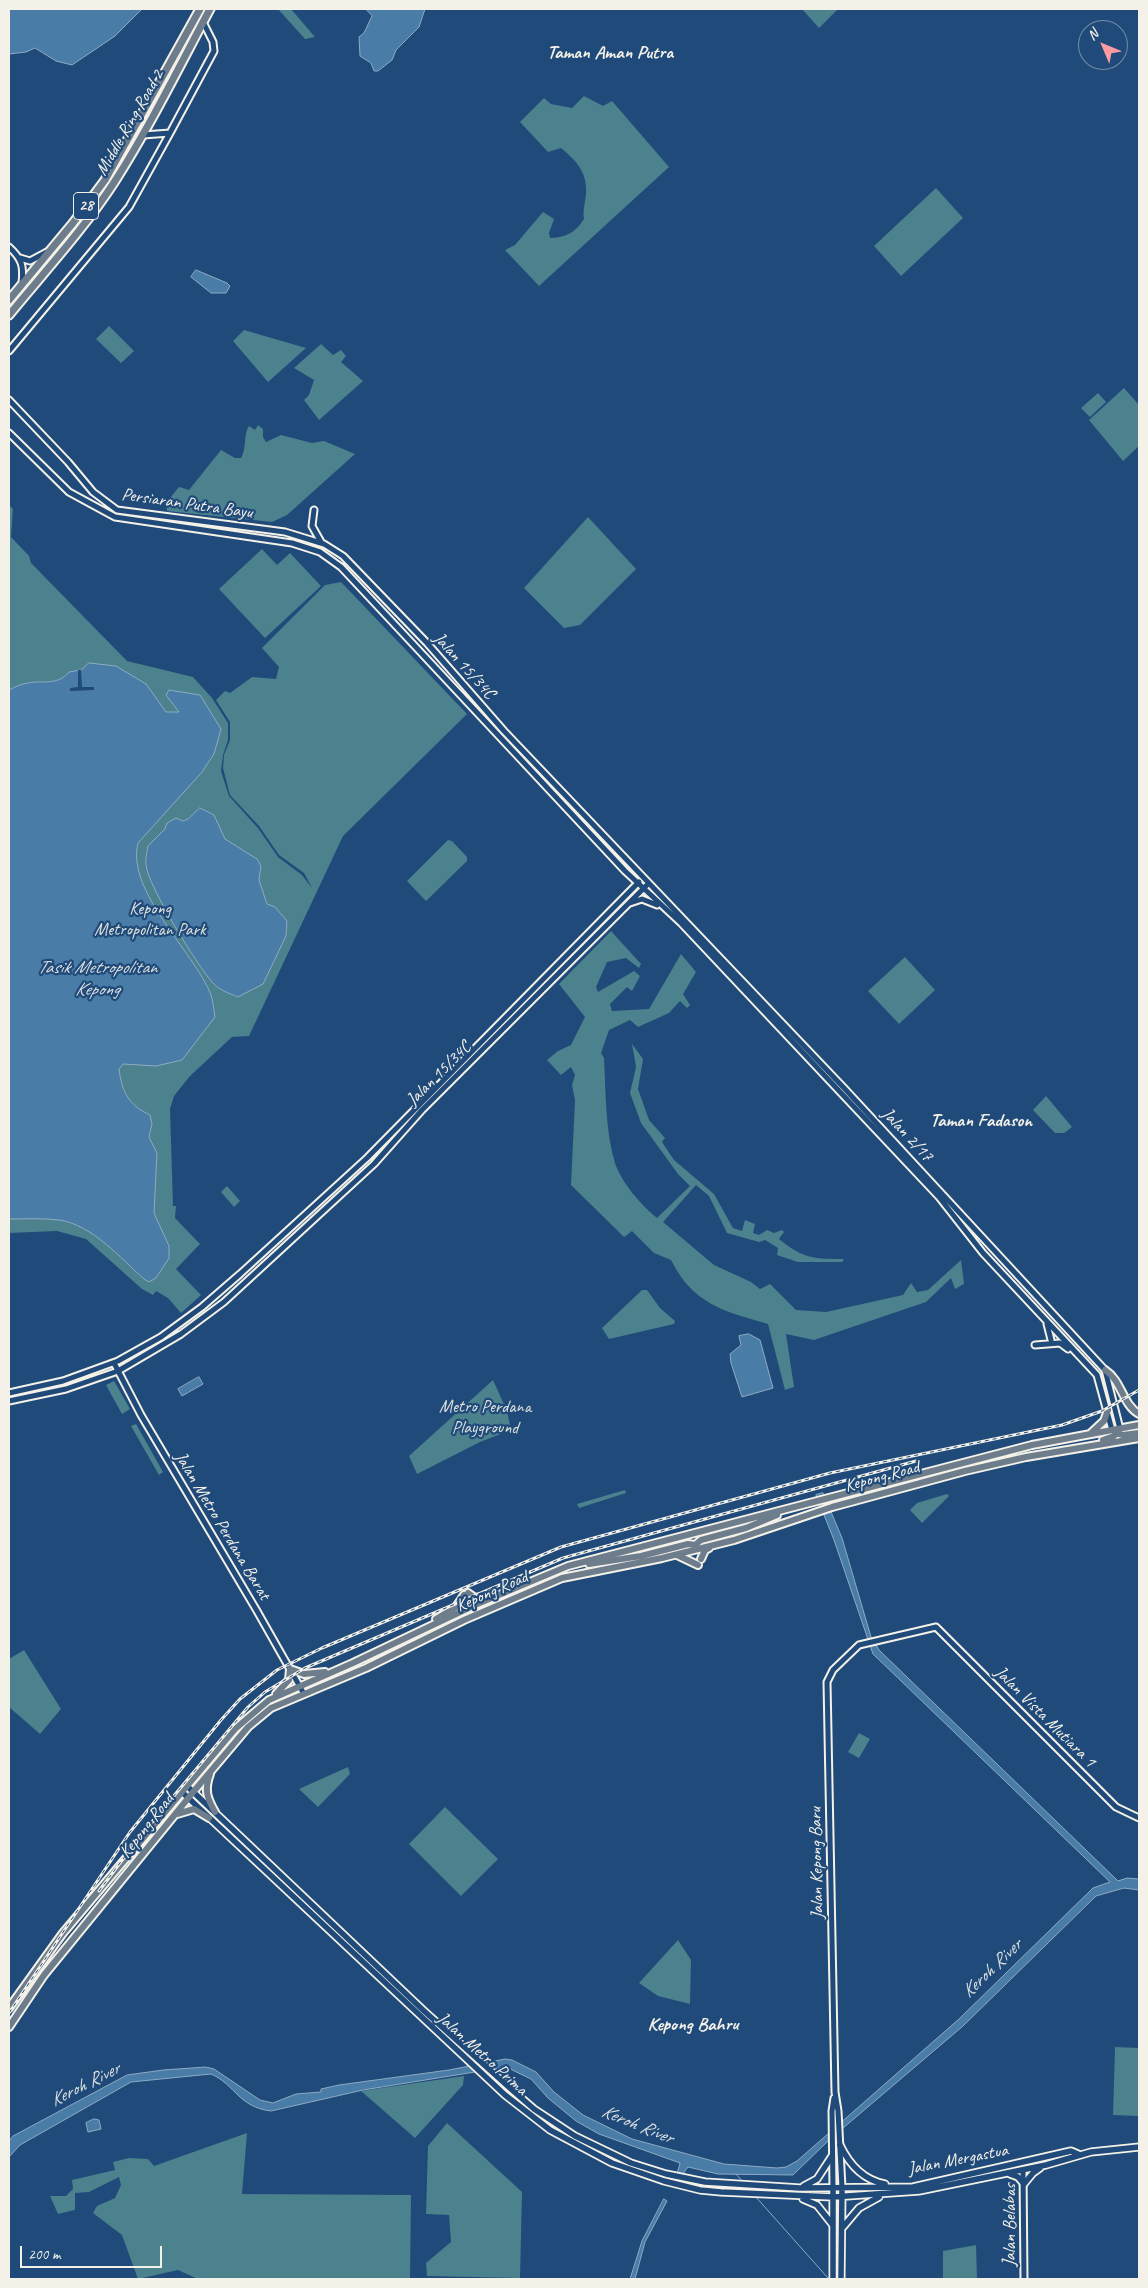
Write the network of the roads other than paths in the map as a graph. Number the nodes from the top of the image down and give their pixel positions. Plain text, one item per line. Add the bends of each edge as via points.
1 (200, 9) edge
2 (210, 9) edge
3 (203, 22) junction
4 (170, 133) junction
5 (143, 135) junction
6 (9, 247) edge
7 (50, 251) junction
8 (20, 258) junction
9 (22, 284) junction
10 (9, 300) edge
11 (9, 315) edge
12 (9, 351) edge
13 (9, 400) edge
14 (9, 433) edge
15 (314, 510) dead end
16 (321, 543) junction
17 (362, 576) joint
18 (357, 582) joint
19 (625, 871) junction
20 (642, 878) junction
21 (638, 883) junction
22 (648, 884) junction
23 (643, 888) junction
24 (626, 901) junction
25 (666, 910) junction
26 (1044, 1318) junction
27 (1051, 1340) dead end
28 (1036, 1345) dead end
29 (1076, 1354) junction
30 (114, 1363) junction
31 (1105, 1370) junction
32 (118, 1371) junction
33 (9, 1392) edge
34 (9, 1401) edge
35 (1108, 1410) junction
36 (1139, 1414) edge
37 (1139, 1425) edge
38 (1116, 1431) junction
39 (1139, 1433) edge
40 (1090, 1434) junction
41 (1139, 1438) edge
42 (1048, 1454) junction
43 (803, 1504) junction
44 (714, 1545) junction
45 (696, 1548) junction
46 (676, 1554) junction
47 (568, 1566) junction
48 (504, 1592) junction
49 (399, 1642) junction
50 (858, 1644) joint
51 (290, 1669) junction
52 (338, 1670) junction
53 (299, 1686) junction
54 (304, 1694) junction
55 (269, 1700) junction
56 (211, 1771) junction
57 (191, 1789) junction
58 (185, 1796) junction
59 (215, 1812) junction
60 (173, 1817) junction
61 (210, 1818) junction
62 (1139, 1818) edge
63 (9, 2008) edge
64 (9, 2028) edge
65 (835, 2111) junction
66 (840, 2143) junction
67 (1139, 2147) edge
68 (1078, 2154) junction
69 (832, 2156) junction
70 (1038, 2159) junction
71 (1013, 2165) junction
72 (1046, 2165) junction
73 (1023, 2170) junction
74 (1008, 2174) junction
75 (1024, 2184) junction
76 (893, 2186) junction
77 (800, 2188) junction
78 (833, 2188) junction
79 (842, 2188) junction
80 (883, 2195) junction
81 (795, 2196) junction
82 (833, 2197) junction
83 (843, 2197) junction
84 (833, 2226) junction
85 (842, 2228) junction
86 (832, 2279) edge
87 (841, 2279) edge
88 (1024, 2279) edge

1 - 7 highway, Middle Ring Road 2 / 28 via 106,180
2 - 3 highway, Middle Ring Road 2 / 28
3 - 4 street via 214,42 214,51
3 - 5 highway, Middle Ring Road 2 / 28
4 - 5 street
4 - 12 street via 129,207
5 - 11 highway, Middle Ring Road 2 / 28 via 93,212
6 - 8 street
7 - 8 street via 30,261
7 - 9 highway, Middle Ring Road 2 / 28
8 - 9 street via 24,270
9 - 10 highway, Middle Ring Road 2 / 28
13 - 16 street, Persiaran Putra Bayu via 93,492 117,510 285,532
14 - 18 street, Persiaran Putra Bayu via 69,492 115,517 304,546 331,558
15 - 16 street via 312,526
16 - 17 street, Persiaran Putra Bayu via 343,556
17 - 20 street, Jalan 15/34C
18 - 19 street, Jalan 15/34C
19 - 21 street, Jalan 15/34C
19 - 24 street via 630,884
20 - 21 street, Jalan 15/34C
20 - 22 street, Jalan 2/17
21 - 23 street, Jalan 2/17
21 - 24 street, Jalan 15/34C
22 - 23 street, Jalan 15/34C
22 - 31 street, Jalan 2/17 via 851,1095
23 - 24 street, Jalan 15/34C
23 - 25 street, Jalan 2/17
24 - 25 street via 642,899
24 - 30 street, Jalan 15/34C via 367,1158 240,1274 182,1323
24 - 32 street, Jalan 15/34C via 422,1110 374,1164 247,1281 181,1334
25 - 26 street, Jalan 2/17 via 939,1197 983,1252
26 - 27 street
26 - 29 street, Jalan 2/17
28 - 29 street via 1060,1343
29 - 35 street, Jalan 2/17 via 1099,1380
30 - 32 street, Jalan Metro Perdana Barat
30 - 33 street via 63,1381
31 - 36 main road via 1116,1381 1130,1407
31 - 38 street, Jalan 2/17
32 - 34 street via 59,1391
32 - 51 street, Jalan Metro Perdana Barat via 141,1416
35 - 38 street, Jalan 2/17
35 - 40 main road via 1104,1421
37 - 38 main road, Kepong Road
38 - 39 main road via 1123,1436
38 - 40 main road, Kepong Road
38 - 42 main road via 1107,1439 1066,1446
40 - 43 main road, Kepong Road via 1032,1445
41 - 42 main road, Kepong Road
42 - 44 main road, Kepong Road via 965,1471 820,1510
43 - 45 main road via 746,1528 701,1540
43 - 47 main road, Kepong Road
44 - 45 main road, Kepong Road
44 - 46 main road via 705,1550 700,1562
45 - 46 main road, Kepong Road
45 - 47 main road via 688,1544 626,1559
46 - 54 main road, Kepong Road via 545,1584
47 - 48 main road, Kepong Road
48 - 49 main road, Kepong Road
48 - 49 main road via 478,1598 466,1594 456,1607
49 - 52 main road, Kepong Road
50 - 62 street, Jalan Vista Mutiara 1 via 936,1627 1116,1807
50 - 65 street, Jalan Kepong Baru via 832,1670 827,1682
51 - 52 main road via 304,1674
51 - 53 street, Jalan Metro Perdana Barat
51 - 55 main road via 288,1683
52 - 53 main road, Kepong Road
53 - 54 street, Jalan Metro Perdana Barat
53 - 55 main road, Kepong Road
54 - 56 main road, Kepong Road via 261,1714
55 - 57 main road, Kepong Road via 235,1729
56 - 57 main road, Kepong Road
56 - 59 main road via 206,1792
57 - 58 main road, Kepong Road
57 - 59 main road, Jalan Metro Prima
58 - 60 main road, Kepong Road
58 - 61 main road, Jalan Metro Prima
58 - 63 main road, Kepong Road via 63,1934
59 - 77 main road, Jalan Metro Prima via 511,2090 575,2136 632,2163 666,2174 705,2182
60 - 61 main road via 189,1808
60 - 64 main road, Kepong Road via 44,1975
61 - 81 main road, Jalan Metro Prima via 451,2047 550,2130 612,2163 664,2181 700,2190
65 - 66 street, Jalan Kepong Baru
65 - 69 street, Jalan Kepong Baru
66 - 76 main road via 860,2172 874,2181
66 - 79 street, Jalan Kepong Baru
67 - 68 main road, Jalan Mergastua
68 - 70 main road, Jalan Mergastua via 1071,2151
68 - 72 main road, Jalan Mergastua
69 - 77 main road via 817,2178
69 - 78 street, Jalan Kepong Baru
70 - 71 main road, Jalan Mergastua
70 - 73 main road
71 - 73 main road
71 - 76 main road, Jalan Mergastua via 928,2184
72 - 73 main road, Jalan Mergastua
72 - 75 main road via 1033,2172
73 - 74 main road, Jalan Mergastua
73 - 75 street, Jalan Belabas
74 - 75 main road
74 - 80 main road, Jalan Mergastua
75 - 88 street, Jalan Belabas
76 - 79 main road, Jalan Mergastua
77 - 78 main road, Jalan Metro Prima
78 - 79 main road, Jalan Mergastua
78 - 82 main road
79 - 83 main road
80 - 83 main road, Jalan Mergastua
80 - 85 main road via 859,2208
81 - 82 main road, Jalan Metro Prima
81 - 84 main road via 817,2205
82 - 83 main road, Jalan Metro Prima
82 - 84 main road
83 - 85 main road
84 - 86 main road
85 - 87 main road

